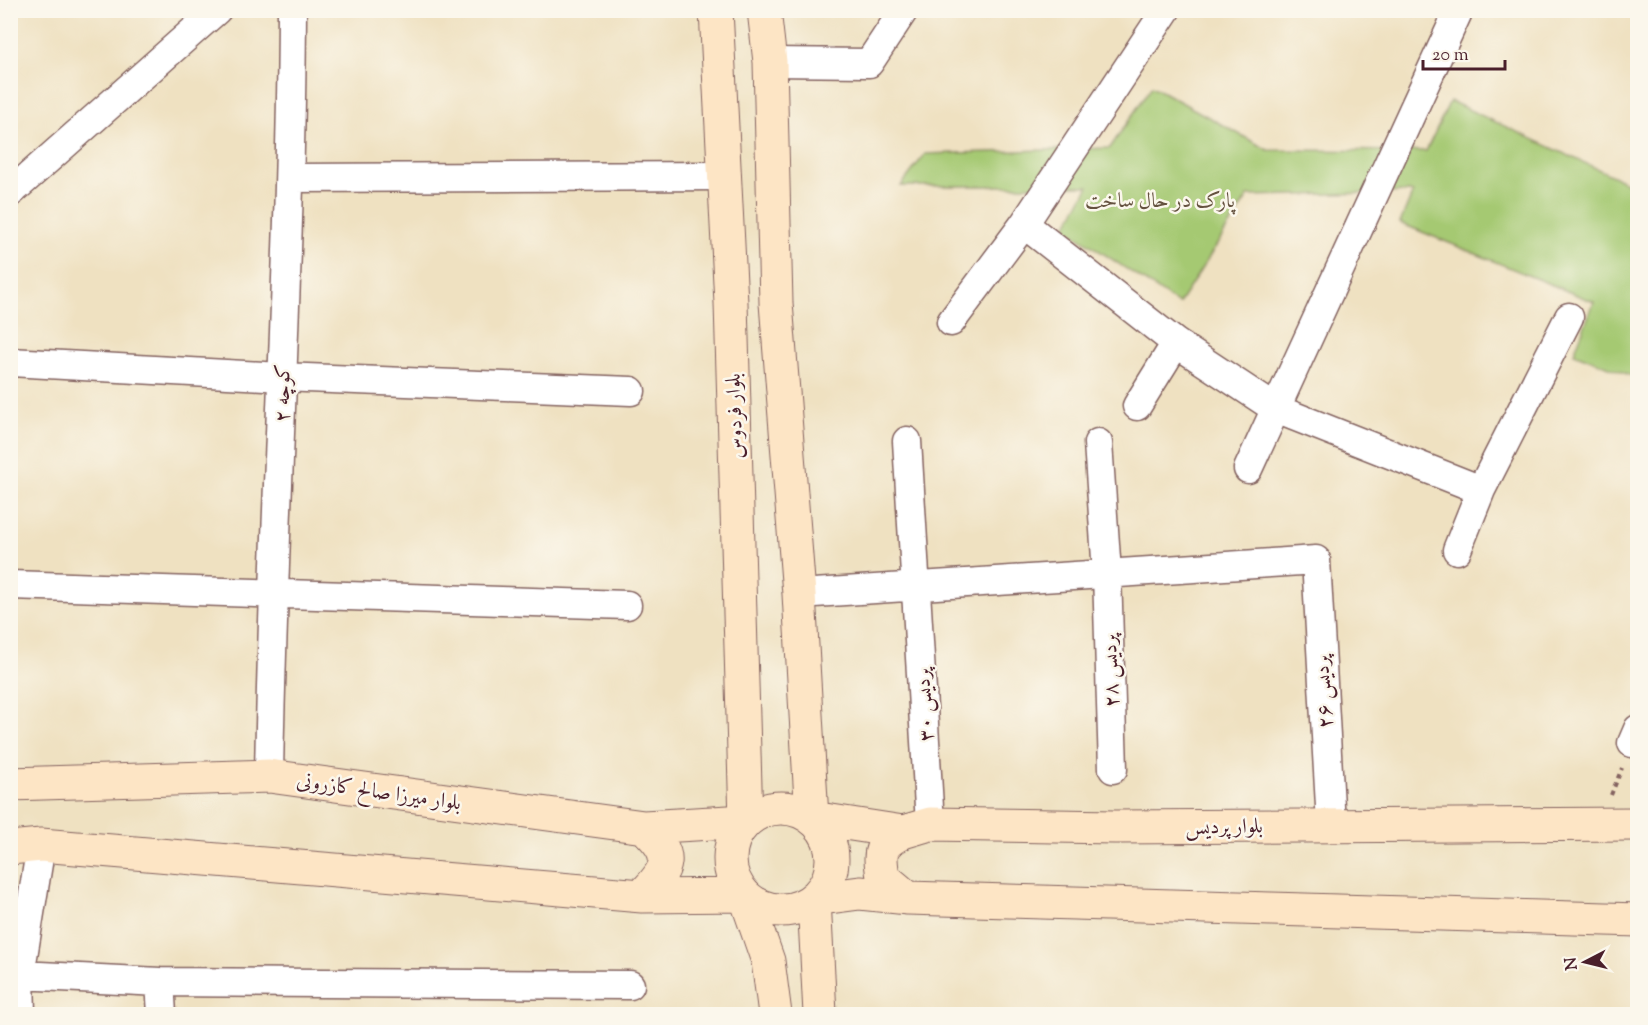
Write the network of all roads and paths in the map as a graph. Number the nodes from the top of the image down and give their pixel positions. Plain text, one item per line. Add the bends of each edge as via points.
1 (217, 10) edge
2 (292, 10) edge
3 (716, 10) edge
4 (764, 10) edge
5 (904, 10) edge
6 (1166, 10) edge
7 (1459, 10) edge
8 (770, 62) junction
9 (724, 176) junction
10 (291, 178) junction
11 (10, 193) edge
12 (1024, 224) junction
13 (731, 303) junction
14 (776, 303) junction
15 (1569, 316) dead end
16 (951, 322) dead end
17 (1176, 343) junction
18 (10, 362) edge
19 (282, 377) junction
20 (631, 391) dead end
21 (1137, 406) dead end
22 (1276, 409) junction
23 (908, 441) dead end
24 (1098, 443) dead end
25 (1248, 468) dead end
26 (1480, 490) junction
27 (1457, 550) dead end
28 (1107, 573) junction
29 (10, 585) edge
30 (917, 586) junction
31 (272, 594) junction
32 (799, 594) junction
33 (627, 605) dead end
34 (1635, 736) edge
35 (1113, 769) dead end
36 (268, 776) junction
37 (10, 783) edge
38 (812, 818) junction
39 (747, 821) junction
40 (1601, 822) junction
41 (1331, 824) junction
42 (1638, 824) edge
43 (644, 827) junction
44 (916, 828) junction
45 (26, 847) edge
46 (745, 895) junction
47 (642, 896) junction
48 (908, 898) junction
49 (814, 899) junction
50 (1638, 920) edge
51 (20, 975) junction
52 (160, 982) junction
53 (630, 985) dead end
54 (21, 1014) edge
55 (162, 1014) edge
56 (775, 1014) edge
57 (820, 1014) edge

1 - 11 street
2 - 10 street, کوچه ۲
3 - 9 main road, بلوار فردوس
4 - 8 main road
5 - 8 street via 869,63
6 - 12 street
7 - 22 street
8 - 14 main road
9 - 10 street
9 - 13 main road, بلوار فردوس
10 - 19 street, کوچه ۲
12 - 16 street
12 - 17 street
13 - 14 main road
13 - 39 main road, بلوار فردوس
14 - 32 main road
15 - 26 street
17 - 21 street
17 - 22 street
18 - 19 street
19 - 20 street
19 - 31 street, کوچه ۲
22 - 25 street
22 - 26 street
23 - 30 street, پردیس ۳۰
24 - 28 street, پردیس ۲۸
26 - 27 street
28 - 30 street
28 - 35 street, پردیس ۲۸
28 - 41 street, پردیس ۲۶ via 1316,560
29 - 31 street
30 - 32 street
30 - 44 street, پردیس ۳۰
31 - 33 street
31 - 36 street, کوچه ۲
32 - 38 main road
34 - 40 path
36 - 37 main road, بلوار میرزا صالح کازرونی
36 - 43 main road, بلوار میرزا صالح کازرونی
38 - 39 main road via 799,811 778,808
38 - 44 main road, بلوار پردیس
38 - 49 main road via 829,840 832,861 827,882
39 - 43 main road, بلوار میرزا صالح کازرونی
39 - 46 main road via 738,830 730,853 733,876
40 - 41 main road, بلوار پردیس
40 - 42 main road, بلوار پردیس
41 - 44 main road, بلوار پردیس
43 - 47 main road via 663,845 665,860 661,876
44 - 48 main road via 886,841 879,855 883,877
45 - 47 main road
45 - 51 street
46 - 47 main road
46 - 49 main road via 755,904 776,910 800,907
46 - 56 main road via 768,961
48 - 49 main road via 860,893
48 - 50 main road
49 - 57 main road
51 - 52 street
51 - 54 street
52 - 53 street
52 - 55 street

